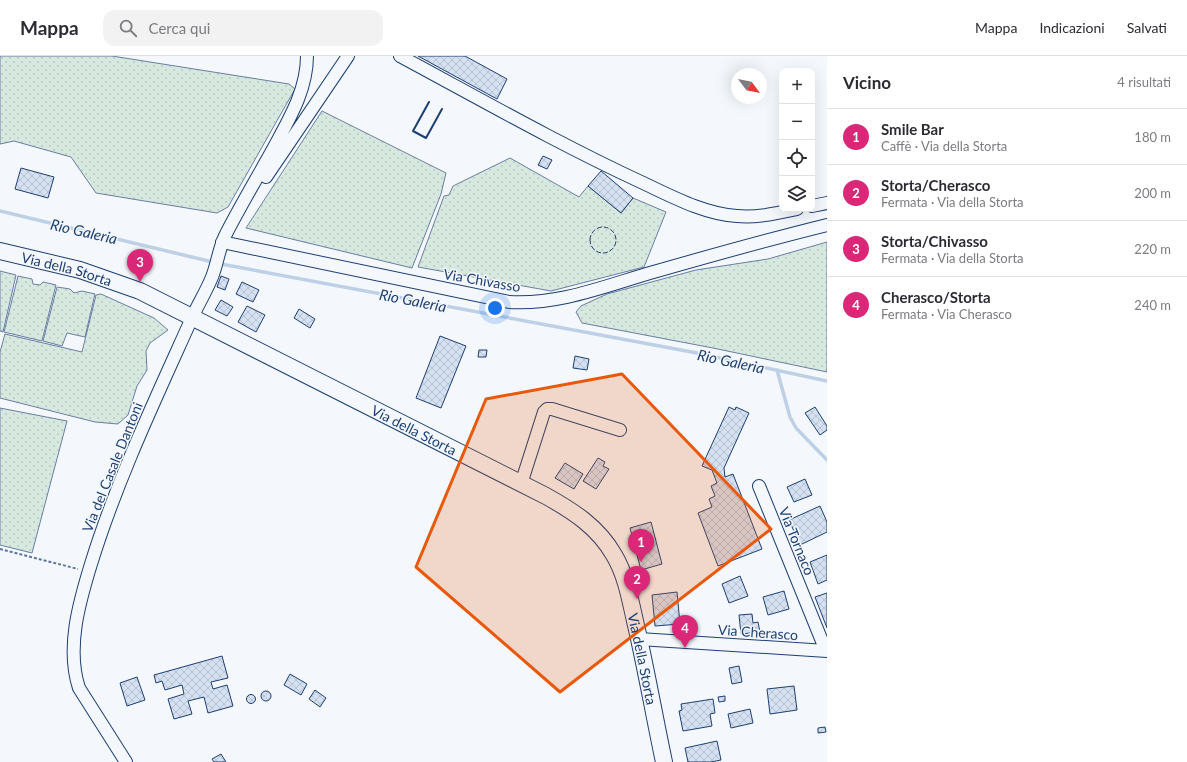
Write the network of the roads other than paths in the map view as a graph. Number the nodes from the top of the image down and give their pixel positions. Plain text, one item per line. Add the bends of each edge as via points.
1 (307, 56) edge
2 (348, 56) edge
3 (400, 56) edge
4 (827, 203) edge
5 (815, 205) edge
6 (782, 212) edge
7 (827, 224) edge
8 (222, 242) junction
9 (0, 251) edge
10 (192, 318) junction
11 (620, 430) dead end
12 (521, 484) junction
13 (758, 486) dead end
14 (639, 639) junction
15 (827, 651) edge
16 (126, 762) edge
17 (664, 762) edge

1 - 8 street via 305,78 297,102
2 - 8 street via 272,167 232,236
3 - 6 street via 601,164 670,195 718,213 737,216
4 - 5 street
7 - 8 street, Via Chivasso via 571,297 537,303 509,302
8 - 10 street via 212,276
9 - 10 main road, Via della Storta via 80,270 112,281 140,291
10 - 12 main road, Via della Storta
10 - 16 street, Via del Casale Dantoni via 119,482 89,572 76,629 73,662 79,688
11 - 12 street via 548,409 544,412
12 - 14 main road, Via della Storta via 573,511 603,539 622,570
13 - 15 street, Via Tornaco
14 - 15 street, Via Cherasco
14 - 17 main road, Via della Storta

